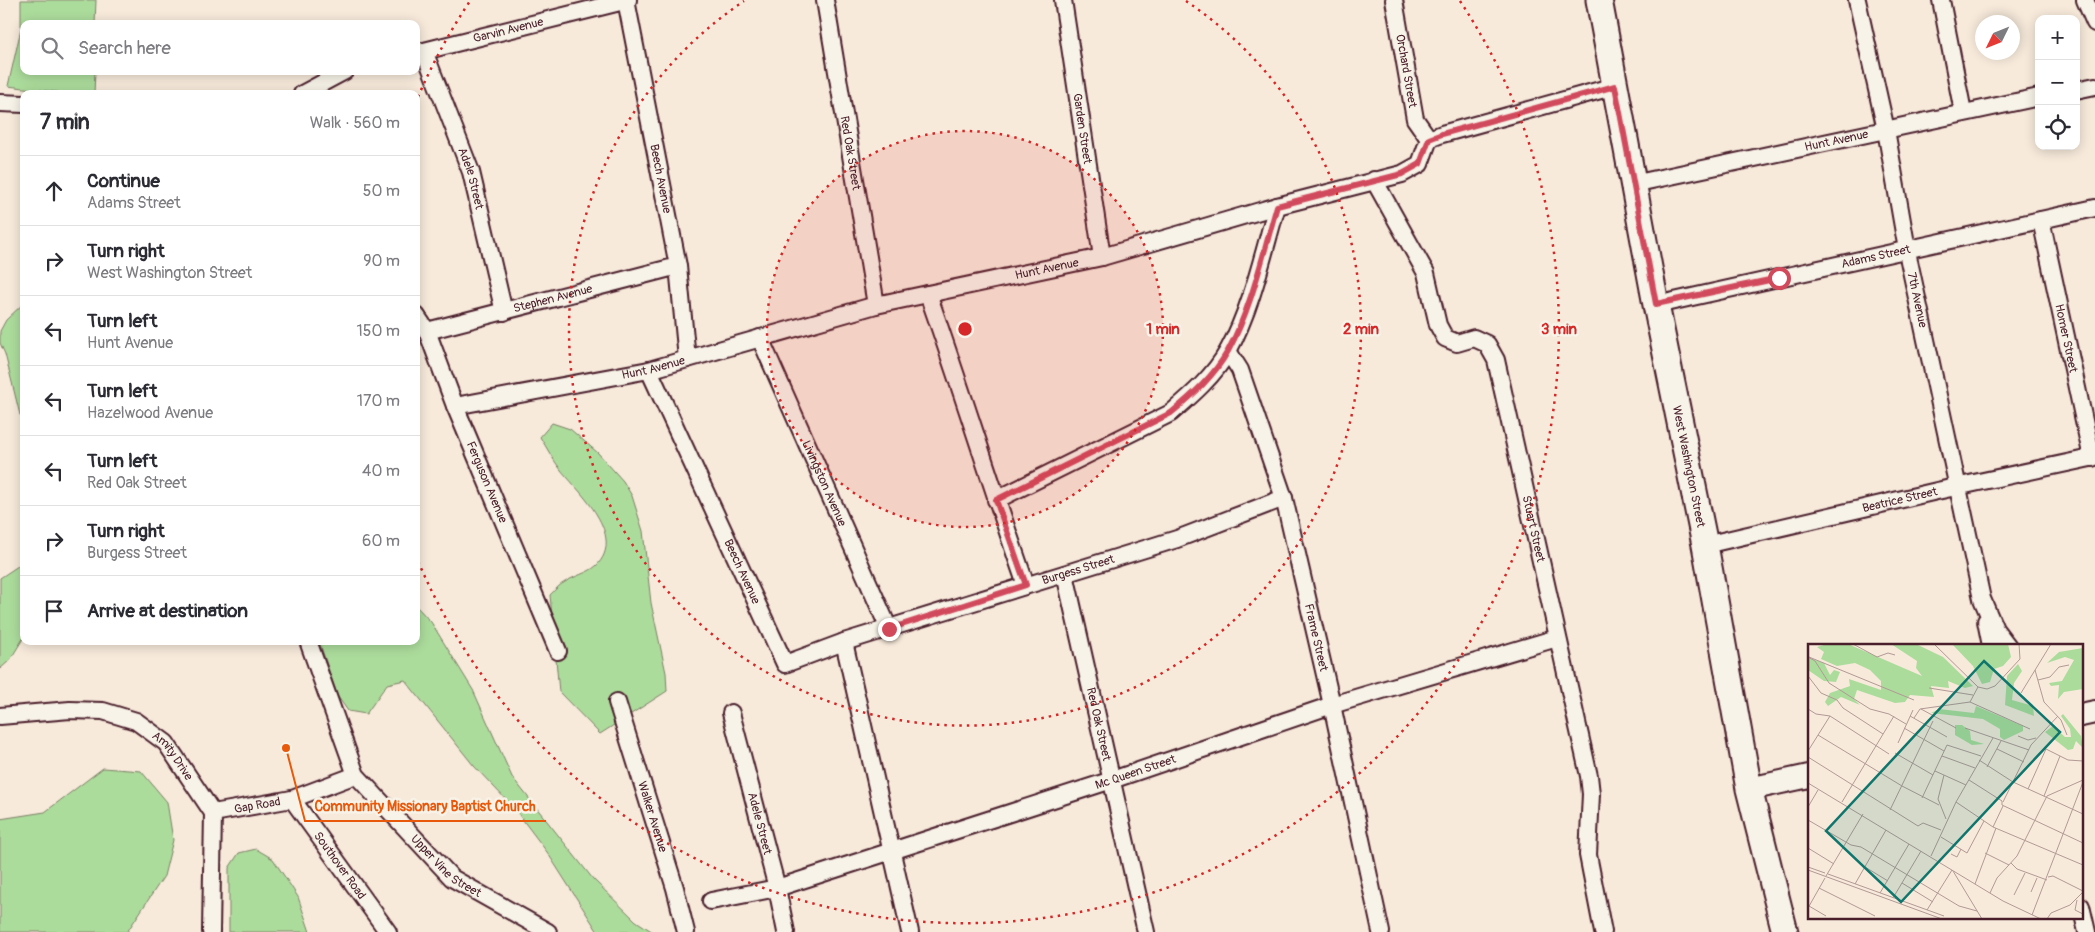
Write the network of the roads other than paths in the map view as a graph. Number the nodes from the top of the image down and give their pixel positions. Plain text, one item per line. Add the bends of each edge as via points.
1 (627, 0) edge
2 (825, 0) edge
3 (1063, 0) edge
4 (1394, 0) edge
5 (1599, 0) edge
6 (1858, 0) edge
7 (1941, 0) edge
8 (2085, 0) edge
9 (2095, 23) edge
10 (420, 52) edge
11 (338, 75) edge
12 (1615, 86) junction
13 (2095, 86) edge
14 (2080, 89) edge
15 (314, 90) edge
16 (2035, 98) edge
17 (0, 102) edge
18 (20, 104) edge
19 (1963, 112) junction
20 (1886, 130) junction
21 (1429, 139) junction
22 (1374, 180) junction
23 (1633, 184) junction
24 (1277, 206) junction
25 (2095, 208) edge
26 (2041, 220) junction
27 (1907, 250) junction
28 (1102, 257) junction
29 (678, 266) junction
30 (928, 294) junction
31 (1656, 304) junction
32 (876, 306) junction
33 (504, 312) junction
34 (420, 321) edge
35 (426, 331) junction
36 (760, 338) junction
37 (1228, 351) junction
38 (687, 359) junction
39 (649, 370) junction
40 (455, 406) junction
41 (2094, 457) edge
42 (1957, 486) junction
43 (1284, 498) junction
44 (996, 500) junction
45 (1705, 545) junction
46 (1065, 574) junction
47 (1026, 585) junction
48 (1982, 599) junction
49 (889, 629) junction
50 (1557, 638) junction
51 (844, 642) junction
52 (1991, 644) edge
53 (2006, 644) edge
54 (309, 645) edge
55 (558, 651) dead end
56 (785, 664) joint
57 (617, 702) dead end
58 (1332, 706) junction
59 (2095, 712) edge
60 (731, 713) dead end
61 (2082, 715) edge
62 (0, 716) edge
63 (356, 775) junction
64 (1808, 776) edge
65 (1112, 780) junction
66 (1750, 789) junction
67 (292, 799) junction
68 (213, 813) junction
69 (892, 852) junction
70 (777, 888) junction
71 (711, 901) dead end
72 (2082, 910) edge
73 (211, 932) edge
74 (388, 932) edge
75 (548, 932) edge
76 (686, 932) edge
77 (786, 932) edge
78 (910, 932) edge
79 (1146, 932) edge
80 (1381, 932) edge
81 (1603, 932) edge
82 (1785, 932) edge
83 (2087, 932) edge

1 - 10 street, Garvin Avenue
1 - 29 street, Beech Avenue
2 - 32 street, Red Oak Street
3 - 28 street, Garden Street
4 - 21 street, Orchard Street via 1415,119
5 - 12 main road, West Washington Street
6 - 20 street, 7th Avenue
7 - 19 street
8 - 9 street
10 - 33 street, Adele Street via 471,172
11 - 15 street
12 - 21 street
12 - 23 main road, West Washington Street
13 - 14 street
16 - 19 street, Hunt Avenue
17 - 18 street
19 - 20 street, Hunt Avenue
20 - 23 street, Hunt Avenue
20 - 27 street, 7th Avenue
21 - 22 street, Hunt Avenue via 1420,164 1402,174
22 - 24 street, Hunt Avenue
22 - 50 street, Stuart Street via 1426,273 1438,324 1445,338 1457,343 1474,338 1487,344 1496,360
23 - 31 main road, West Washington Street
24 - 28 street, Hunt Avenue
24 - 37 street via 1244,315
25 - 26 street, Adams Street
26 - 27 street, Adams Street
26 - 41 street, Homer Street
27 - 31 street, Adams Street
27 - 42 street, 7th Avenue
28 - 30 street, Hunt Avenue
29 - 33 street, Stephen Avenue
29 - 38 street, Beech Avenue
30 - 32 street, Hunt Avenue
30 - 44 street
31 - 45 main road, West Washington Street
32 - 36 street, Hunt Avenue
33 - 35 street, Stephen Avenue
34 - 35 street, Ferguson Avenue
35 - 40 street, Ferguson Avenue
36 - 38 street, Hunt Avenue
36 - 49 street, Livingston Avenue
37 - 43 street, Frame Street via 1240,370
37 - 44 street via 1194,394 1171,413
38 - 39 street, Hunt Avenue
39 - 40 street, Hunt Avenue
39 - 56 street, Beech Avenue
40 - 55 street, Ferguson Avenue
41 - 42 street, Beatrice Street
42 - 45 street, Beatrice Street
42 - 48 street, 7th Avenue
43 - 46 street, Burgess Street via 1176,539
43 - 58 street, Frame Street
44 - 47 street
45 - 66 main road, West Washington Street
46 - 47 street, Burgess Street
46 - 65 street, Red Oak Street
47 - 49 street, Burgess Street
48 - 52 street, 7th Avenue
48 - 53 street, 7th Avenue via 1995,629
49 - 51 street, Burgess Street
50 - 58 street, Mc Queen Street
50 - 81 street, Stuart Street via 1589,776 1588,855
51 - 56 street, Burgess Street
51 - 69 street
54 - 63 street, Upper Vine Street
57 - 76 street, Walker Avenue
58 - 65 street, Mc Queen Street
58 - 80 street, Frame Street
59 - 61 street
60 - 70 street, Adele Street
62 - 68 street, Amity Drive via 70,710 103,711 136,721 166,743
63 - 67 street, Gap Road
63 - 75 street, Upper Vine Street via 452,878
64 - 66 street
65 - 69 street, Mc Queen Street
65 - 79 street, Red Oak Street
66 - 82 main road, West Washington Street
67 - 68 street, Gap Road
67 - 74 street, Southover Road
68 - 73 street
69 - 70 street, Mc Queen Street
69 - 78 street
70 - 71 street, Mc Queen Street
70 - 77 street, Adele Street
72 - 83 street

